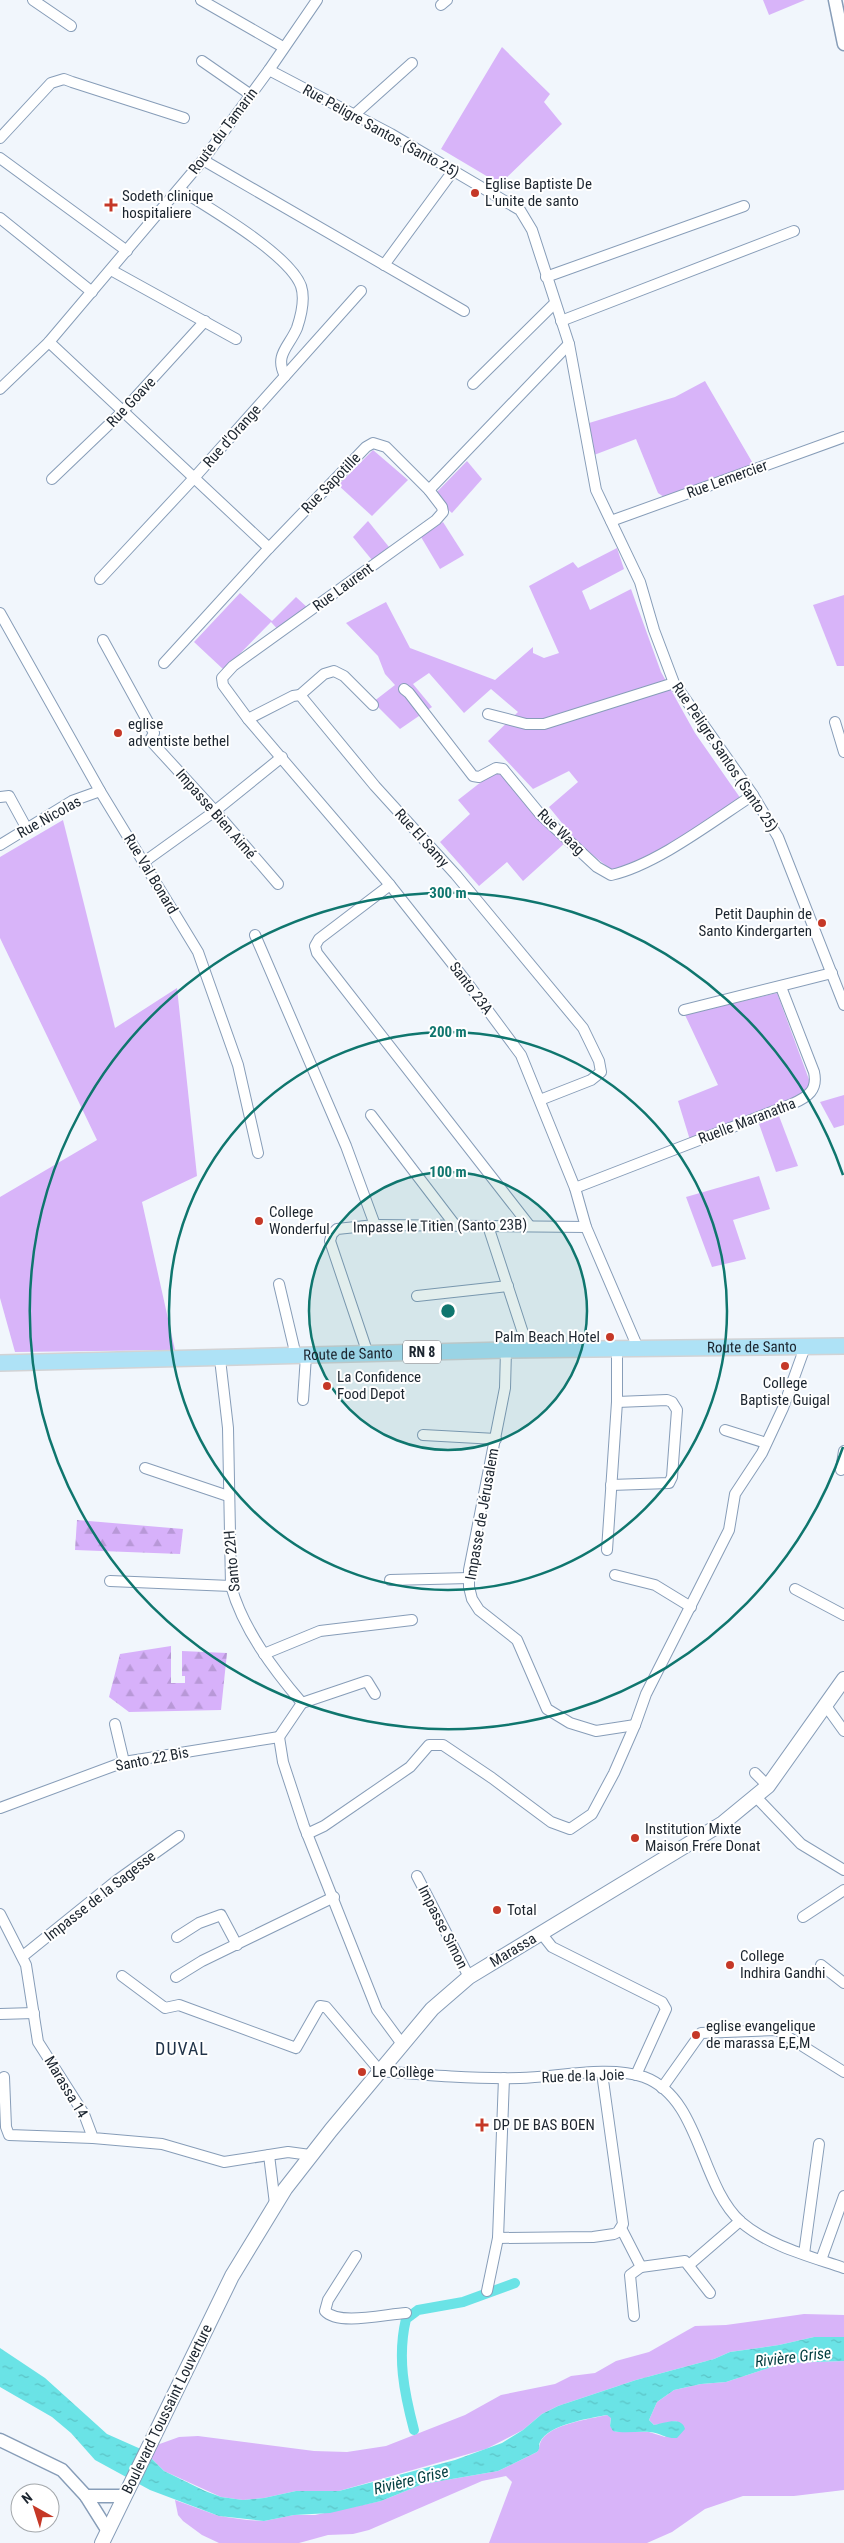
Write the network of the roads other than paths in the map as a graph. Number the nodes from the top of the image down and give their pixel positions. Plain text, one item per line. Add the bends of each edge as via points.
1 (33, 0) edge
2 (201, 0) edge
3 (316, 0) edge
4 (835, 0) edge
5 (71, 26) dead end
6 (844, 44) edge
7 (283, 47) junction
8 (202, 61) dead end
9 (412, 64) dead end
10 (269, 70) junction
11 (250, 96) junction
12 (354, 115) junction
13 (184, 118) dead end
14 (0, 138) edge
15 (0, 158) edge
16 (203, 160) junction
17 (453, 171) junction
18 (178, 189) junction
19 (744, 206) dead end
20 (0, 218) edge
21 (794, 231) dead end
22 (127, 251) junction
23 (384, 265) junction
24 (111, 270) junction
25 (546, 277) junction
26 (362, 291) dead end
27 (92, 292) junction
28 (555, 303) junction
29 (464, 311) dead end
30 (205, 321) junction
31 (561, 321) junction
32 (236, 339) dead end
33 (49, 342) junction
34 (569, 344) junction
35 (285, 376) junction
36 (3, 382) edge
37 (473, 384) dead end
38 (123, 411) junction
39 (844, 437) edge
40 (194, 478) junction
41 (52, 479) dead end
42 (429, 490) junction
43 (611, 521) junction
44 (269, 548) junction
45 (100, 579) dead end
46 (0, 613) edge
47 (103, 640) dead end
48 (164, 663) dead end
49 (222, 678) joint
50 (674, 683) junction
51 (404, 689) dead end
52 (300, 695) junction
53 (373, 705) dead end
54 (488, 714) dead end
55 (248, 719) junction
56 (835, 722) dead end
57 (844, 752) edge
58 (282, 758) junction
59 (100, 791) junction
60 (753, 795) junction
61 (0, 797) edge
62 (215, 811) junction
63 (27, 829) junction
64 (0, 845) edge
65 (144, 862) junction
66 (278, 884) dead end
67 (390, 885) junction
68 (255, 935) dead end
69 (832, 973) junction
70 (781, 987) junction
71 (844, 1005) edge
72 (684, 1010) dead end
73 (540, 1100) junction
74 (370, 1115) dead end
75 (258, 1153) dead end
76 (575, 1188) junction
77 (375, 1225) junction
78 (455, 1225) junction
79 (529, 1225) junction
80 (488, 1226) junction
81 (586, 1227) junction
82 (280, 1284) dead end
83 (508, 1286) junction
84 (417, 1296) dead end
85 (844, 1346) edge
86 (805, 1347) junction
87 (638, 1348) junction
88 (617, 1349) junction
89 (506, 1350) junction
90 (553, 1350) junction
91 (368, 1354) junction
92 (301, 1356) junction
93 (220, 1359) junction
94 (0, 1363) edge
95 (303, 1400) dead end
96 (617, 1402) junction
97 (725, 1430) dead end
98 (423, 1435) dead end
99 (496, 1439) junction
100 (766, 1443) junction
101 (844, 1451) edge
102 (144, 1468) dead end
103 (841, 1470) dead end
104 (611, 1485) junction
105 (228, 1496) junction
106 (607, 1550) dead end
107 (615, 1575) dead end
108 (469, 1578) junction
109 (390, 1580) dead end
110 (110, 1581) dead end
111 (231, 1586) junction
112 (795, 1589) dead end
113 (691, 1607) junction
114 (844, 1615) edge
115 (412, 1620) dead end
116 (264, 1654) junction
117 (844, 1679) edge
118 (375, 1694) dead end
119 (302, 1702) junction
120 (826, 1706) junction
121 (115, 1724) dead end
122 (635, 1725) junction
123 (844, 1731) edge
124 (279, 1737) junction
125 (124, 1762) junction
126 (756, 1773) dead end
127 (768, 1786) junction
128 (757, 1798) junction
129 (0, 1808) edge
130 (308, 1834) junction
131 (179, 1836) dead end
132 (844, 1870) edge
133 (417, 1876) dead end
134 (844, 1890) edge
135 (334, 1897) junction
136 (0, 1914) edge
137 (803, 1917) dead end
138 (541, 1933) junction
139 (177, 1937) dead end
140 (236, 1945) junction
141 (22, 1956) junction
142 (821, 1965) dead end
143 (122, 1976) dead end
144 (176, 1977) dead end
145 (469, 1977) junction
146 (844, 1983) edge
147 (34, 2013) junction
148 (0, 2014) edge
149 (402, 2044) junction
150 (380, 2071) junction
151 (844, 2072) edge
152 (602, 2073) junction
153 (636, 2075) junction
154 (4, 2076) dead end
155 (504, 2078) junction
156 (662, 2088) junction
157 (93, 2138) junction
158 (818, 2144) dead end
159 (269, 2155) junction
160 (310, 2156) junction
161 (844, 2196) edge
162 (275, 2204) junction
163 (740, 2221) junction
164 (622, 2228) junction
165 (498, 2238) junction
166 (804, 2254) junction
167 (356, 2256) dead end
168 (821, 2260) junction
169 (689, 2265) junction
170 (641, 2266) junction
171 (844, 2268) edge
172 (232, 2276) joint
173 (488, 2291) dead end
174 (710, 2293) dead end
175 (406, 2313) dead end
176 (634, 2316) dead end
177 (0, 2440) edge
178 (125, 2494) junction
179 (86, 2496) junction
180 (105, 2537) edge

1 - 5 street
2 - 7 street
3 - 7 street, Route du Tamarin
4 - 6 street
7 - 10 street, Route du Tamarin
8 - 11 street
9 - 12 street
10 - 11 street, Route du Tamarin
10 - 12 street, Rue Peligre Santos (Santo 25)
11 - 16 street, Route du Tamarin
12 - 17 street, Rue Peligre Santos (Santo 25)
13 - 14 street via 59,80 51,83
15 - 22 street
16 - 18 street, Route du Tamarin
16 - 23 street
17 - 23 street
17 - 25 street, Rue Peligre Santos (Santo 25) via 520,210 532,230
18 - 22 street, Route du Tamarin
18 - 35 street via 234,225 287,265 297,277 302,288 302,311 297,328 280,358
19 - 25 street
20 - 27 street
21 - 31 street
22 - 24 street, Route du Tamarin
23 - 29 street
24 - 27 street, Route du Tamarin
24 - 30 street
25 - 28 street, Rue Peligre Santos (Santo 25)
26 - 35 street, Rue d'Orange
27 - 33 street, Route du Tamarin
28 - 31 street, Rue Peligre Santos (Santo 25)
28 - 37 street
30 - 32 street
30 - 38 street, Rue Goave
31 - 34 street, Rue Peligre Santos (Santo 25)
33 - 36 street, Route du Tamarin
33 - 38 street
34 - 42 street
34 - 43 street, Rue Peligre Santos (Santo 25) via 589,465 596,490
35 - 40 street, Rue d'Orange
38 - 40 street
38 - 41 street, Rue Goave
39 - 43 street, Rue Lemercier
40 - 44 street
40 - 45 street, Rue d'Orange
42 - 44 street, Rue Sapotille via 386,447 374,443 360,452
42 - 49 street, Rue Laurent via 442,507 443,512 436,520 233,666
43 - 50 street, Rue Peligre Santos (Santo 25) via 640,582
44 - 48 street, Rue Sapotille
46 - 59 street, Rue Val Bonard
47 - 62 street, Impasse Bien Aimé via 154,733 150,740
49 - 55 street, Santo 23A via 228,693
50 - 54 street via 544,724 526,724
50 - 60 street, Rue Peligre Santos (Santo 25)
51 - 60 street, Rue Waag via 473,776 479,777 496,768 503,769 540,814 597,867 611,875 666,851
52 - 53 street via 324,674 334,671 344,676
52 - 55 street
52 - 73 street, Rue El Samy via 583,1028 601,1072 591,1080
55 - 58 street, Santo 23A
56 - 57 street
58 - 62 street
58 - 67 street, Santo 23A
59 - 63 street, Rue Nicolas via 72,801
59 - 65 street, Rue Val Bonard
60 - 69 street, Rue Peligre Santos (Santo 25) via 778,837
61 - 63 street via 9,796
62 - 65 street
62 - 66 street, Impasse Bien Aimé
63 - 64 street, Rue Nicolas
65 - 75 street, Rue Val Bonard via 198,952 238,1065
67 - 73 street, Santo 23A via 521,1055
67 - 79 street via 319,939 316,953
68 - 77 street via 346,1146
69 - 70 street
69 - 71 street, Rue Peligre Santos (Santo 25)
70 - 72 street
70 - 76 street, Ruelle Maranatha via 814,1072 816,1081 812,1091 792,1104
73 - 76 street, Santo 23A
74 - 78 street
76 - 81 street, Santo 23A
77 - 78 street, Impasse le Titien (Santo 23B)
77 - 91 street, Impasse le Titien (Santo 23B) via 337,1229 330,1241
78 - 80 street, Impasse le Titien (Santo 23B)
79 - 80 street, Impasse le Titien (Santo 23B)
79 - 81 street, Impasse le Titien (Santo 23B)
80 - 83 street
81 - 87 street, Santo 23A
82 - 92 street
83 - 84 street
83 - 90 street via 524,1336 532,1344
85 - 86 main road, Route de Santo / RN 8
86 - 87 main road, Route de Santo / RN 8
86 - 100 street via 783,1408
87 - 88 main road, Route de Santo / RN 8
88 - 90 main road, Route de Santo / RN 8
88 - 96 street
89 - 90 main road, Route de Santo / RN 8
89 - 91 main road, Route de Santo / RN 8
89 - 99 street, Impasse de Jérusalem via 505,1388
91 - 92 main road, Route de Santo / RN 8
92 - 93 main road, Route de Santo / RN 8
92 - 95 street
93 - 94 main road, Route de Santo / RN 8
93 - 105 street, Santo 22H via 228,1428
96 - 104 street
96 - 104 street via 667,1400 677,1410 670,1483
97 - 100 street
98 - 99 street
99 - 108 street, Impasse de Jérusalem
100 - 113 street via 735,1494 729,1530
101 - 103 street
102 - 105 street
104 - 106 street
105 - 111 street, Santo 22H
107 - 113 street via 655,1585
108 - 109 street
108 - 122 street, Impasse de Jérusalem via 472,1599 479,1610 517,1640 547,1709 570,1723 596,1730
110 - 111 street
111 - 116 street, Santo 22H via 234,1598
112 - 114 street
113 - 122 street via 646,1694
115 - 116 street via 320,1631
116 - 119 street, Santo 22H
117 - 120 main road, Marassa
118 - 119 street via 367,1681
119 - 124 street
120 - 123 street
120 - 127 main road, Marassa
121 - 125 street
122 - 130 street via 592,1814 570,1829 551,1822 443,1745 429,1744 410,1767
124 - 125 street, Santo 22 Bis
124 - 130 street via 282,1762
125 - 129 street, Santo 22 Bis
126 - 127 street
127 - 128 main road, Marassa
128 - 132 street via 801,1844
128 - 138 main road, Marassa via 724,1823
130 - 135 street
131 - 141 street, Impasse de la Sagesse via 116,1881
133 - 145 street, Impasse Simon
134 - 137 street
135 - 140 street
135 - 149 street via 377,2010
136 - 141 street, Marassa 14
138 - 145 main road, Marassa
138 - 153 street via 552,1947 665,2006
139 - 140 street via 199,1923 221,1915
140 - 144 street via 195,1964
141 - 147 street, Marassa 14
142 - 146 street
143 - 150 street via 165,2008 179,2005 296,2048 320,2006 326,2007
145 - 149 main road, Marassa via 432,2009
147 - 148 street
147 - 157 street, Marassa 14 via 38,2042 84,2114
149 - 150 main road, Marassa
150 - 155 street, Rue de la Joie via 453,2078
150 - 160 main road, Marassa
151 - 156 street via 777,2030 701,2033
152 - 153 street, Rue de la Joie
152 - 155 street, Rue de la Joie
152 - 164 street
153 - 156 street, Rue de la Joie
154 - 157 street via 9,2135
155 - 165 street
156 - 163 street, Rue de la Joie via 682,2108 720,2193
157 - 159 street via 162,2144 224,2162
158 - 166 street
159 - 160 street via 288,2152
159 - 162 street
160 - 162 main road, Marassa
161 - 168 street
162 - 172 main road, Marassa
163 - 166 street, Rue de la Joie via 769,2241
163 - 169 street
164 - 165 street via 614,2234 593,2237
164 - 170 street
165 - 173 street
166 - 168 street, Rue de la Joie
167 - 175 street via 328,2300 325,2311 328,2315 347,2319
168 - 171 street, Rue de la Joie
169 - 170 street via 682,2260
169 - 174 street
170 - 176 street via 630,2275
172 - 178 main road, Boulevard Toussaint Louverture
177 - 179 street via 62,2470
178 - 179 street
178 - 180 main road, Boulevard Toussaint Louverture
179 - 180 street

